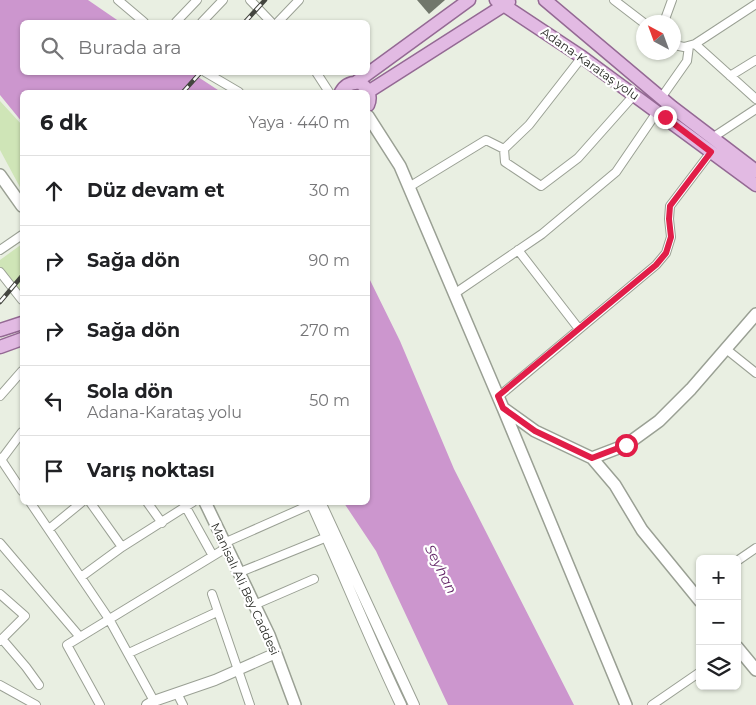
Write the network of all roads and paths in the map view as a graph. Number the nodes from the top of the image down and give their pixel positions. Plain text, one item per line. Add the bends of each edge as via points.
1 (118, 0) edge
2 (197, 0) edge
3 (223, 0) edge
4 (250, 0) edge
5 (299, 0) edge
6 (468, 0) edge
7 (544, 0) edge
8 (672, 0) edge
9 (504, 2) edge
10 (619, 2) edge
11 (756, 4) edge
12 (667, 15) edge
13 (636, 16) edge
14 (142, 20) edge
15 (178, 20) edge
16 (204, 20) edge
17 (269, 20) edge
18 (280, 20) edge
19 (692, 45) junction
20 (681, 46) edge
21 (582, 57) junction
22 (756, 60) edge
23 (370, 72) edge
24 (210, 75) edge
25 (318, 75) edge
26 (366, 75) edge
27 (730, 76) junction
28 (355, 83) junction
29 (236, 90) edge
30 (328, 90) edge
31 (343, 90) edge
32 (365, 90) edge
33 (634, 95) junction
34 (370, 97) edge
35 (661, 98) junction
36 (756, 99) edge
37 (756, 109) edge
38 (657, 112) junction
39 (370, 119) edge
40 (712, 138) junction
41 (504, 149) junction
42 (711, 152) junction
43 (756, 171) edge
44 (0, 175) edge
45 (756, 185) edge
46 (409, 188) junction
47 (20, 203) edge
48 (20, 237) edge
49 (0, 250) edge
50 (518, 250) junction
51 (0, 272) edge
52 (454, 294) junction
53 (20, 295) edge
54 (756, 314) edge
55 (20, 324) edge
56 (579, 329) junction
57 (0, 330) edge
58 (20, 340) edge
59 (0, 347) edge
60 (726, 349) junction
61 (20, 373) edge
62 (756, 373) edge
63 (0, 396) edge
64 (498, 396) junction
65 (503, 408) junction
66 (20, 435) edge
67 (592, 458) junction
68 (1, 459) edge
69 (3, 470) edge
70 (20, 489) edge
71 (32, 505) edge
72 (78, 505) edge
73 (92, 505) edge
74 (149, 505) edge
75 (186, 505) edge
76 (188, 505) edge
77 (209, 505) edge
78 (310, 505) edge
79 (315, 505) edge
80 (315, 505) edge
81 (162, 523) junction
82 (49, 529) junction
83 (327, 537) junction
84 (0, 543) edge
85 (225, 546) junction
86 (122, 547) junction
87 (756, 548) edge
88 (213, 556) junction
89 (741, 558) edge
90 (238, 572) junction
91 (82, 577) junction
92 (314, 579) dead end
93 (696, 592) edge
94 (212, 594) dead end
95 (1, 597) edge
96 (254, 605) junction
97 (218, 612) junction
98 (109, 619) junction
99 (80, 636) junction
100 (1, 640) edge
101 (741, 652) edge
102 (276, 653) junction
103 (128, 654) junction
104 (237, 670) junction
105 (756, 670) edge
106 (696, 675) edge
107 (0, 685) edge
108 (39, 685) dead end
109 (177, 693) junction
110 (151, 703) edge
111 (36, 705) edge
112 (100, 705) edge
113 (183, 705) edge
114 (250, 705) edge
115 (294, 705) edge
116 (401, 705) edge
117 (414, 705) edge
118 (626, 705) edge
119 (652, 705) edge

1 - 14 street
2 - 15 street
3 - 16 street
4 - 17 street
5 - 18 street
6 - 23 main road
7 - 35 main road, Adana-Karataş yolu
8 - 12 street
9 - 21 main road, Adana-Karataş yolu
9 - 34 main road
10 - 13 street
11 - 19 street
19 - 20 street
19 - 27 street
19 - 35 street via 685,65
21 - 33 main road, Adana-Karataş yolu
21 - 41 street via 529,125
22 - 27 street
24 - 29 street
25 - 30 street
26 - 28 main road
27 - 36 street
28 - 31 main road
28 - 32 main road via 363,85
33 - 38 main road, Adana-Karataş yolu
33 - 41 street via 578,158 541,186 505,162
35 - 40 main road, Adana-Karataş yolu
37 - 40 street
38 - 42 main road, Adana-Karataş yolu
38 - 50 street via 616,172
39 - 46 main road via 400,166
40 - 43 main road, Adana-Karataş yolu
41 - 46 street via 486,140
42 - 45 main road, Adana-Karataş yolu
42 - 56 street via 670,206 671,237 666,253
44 - 47 main road
46 - 52 main road
48 - 49 street
50 - 52 street
50 - 56 street
51 - 53 street
52 - 64 main road
54 - 60 main road
55 - 57 main road
56 - 64 street
58 - 59 main road
60 - 62 street
60 - 67 main road via 659,421 626,445
61 - 63 street
64 - 65 main road
65 - 67 main road via 535,431
65 - 118 main road
66 - 68 street
67 - 93 main road via 615,485 642,530
68 - 69 street
69 - 70 street
71 - 82 street
72 - 82 street
73 - 86 street
74 - 81 street
75 - 81 street
76 - 88 street
77 - 85 main road, Manisalı Ali Bey Caddesi
78 - 85 street
79 - 83 street
80 - 117 street
81 - 86 street
82 - 91 street
83 - 90 street
83 - 116 street
84 - 99 street
85 - 88 street
85 - 90 main road, Manisalı Ali Bey Caddesi
86 - 91 street
87 - 89 street
88 - 98 street
90 - 96 main road, Manisalı Ali Bey Caddesi
91 - 98 street
92 - 96 street
94 - 97 street
95 - 100 street via 25,616
96 - 102 main road, Manisalı Ali Bey Caddesi
97 - 103 street
97 - 104 street
98 - 99 street
98 - 103 street
99 - 112 street via 67,645
100 - 108 street
101 - 105 main road
102 - 104 street
102 - 115 main road, Manisalı Ali Bey Caddesi
103 - 110 street
104 - 109 street
104 - 114 street
106 - 119 street
107 - 111 street
109 - 110 street
109 - 113 street

